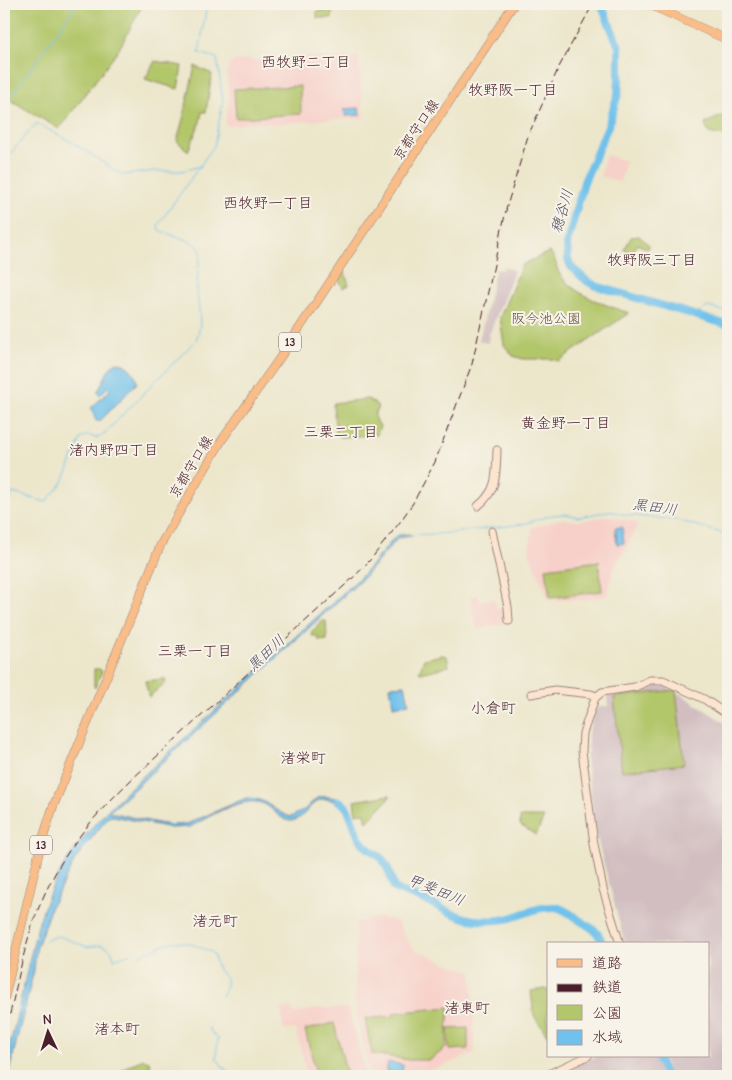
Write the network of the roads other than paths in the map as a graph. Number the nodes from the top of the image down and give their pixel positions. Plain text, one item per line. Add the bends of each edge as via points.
1 (514, 4) edge
2 (648, 4) edge
3 (728, 40) edge
4 (497, 450) dead end
5 (478, 506) dead end
6 (492, 531) dead end
7 (509, 621) dead end
8 (531, 694) dead end
9 (596, 696) junction
10 (728, 715) edge
11 (619, 942) edge
12 (4, 1000) edge
13 (584, 1058) edge
14 (544, 1076) edge

1 - 12 main road, 京都守口線 / 13 via 222,440 161,544 53,807
2 - 3 main road
4 - 5 street via 494,486
6 - 7 street
8 - 9 street via 555,690
9 - 10 street via 650,680 663,680 704,699
9 - 11 street via 583,733 582,751 594,844 603,889
13 - 14 street

